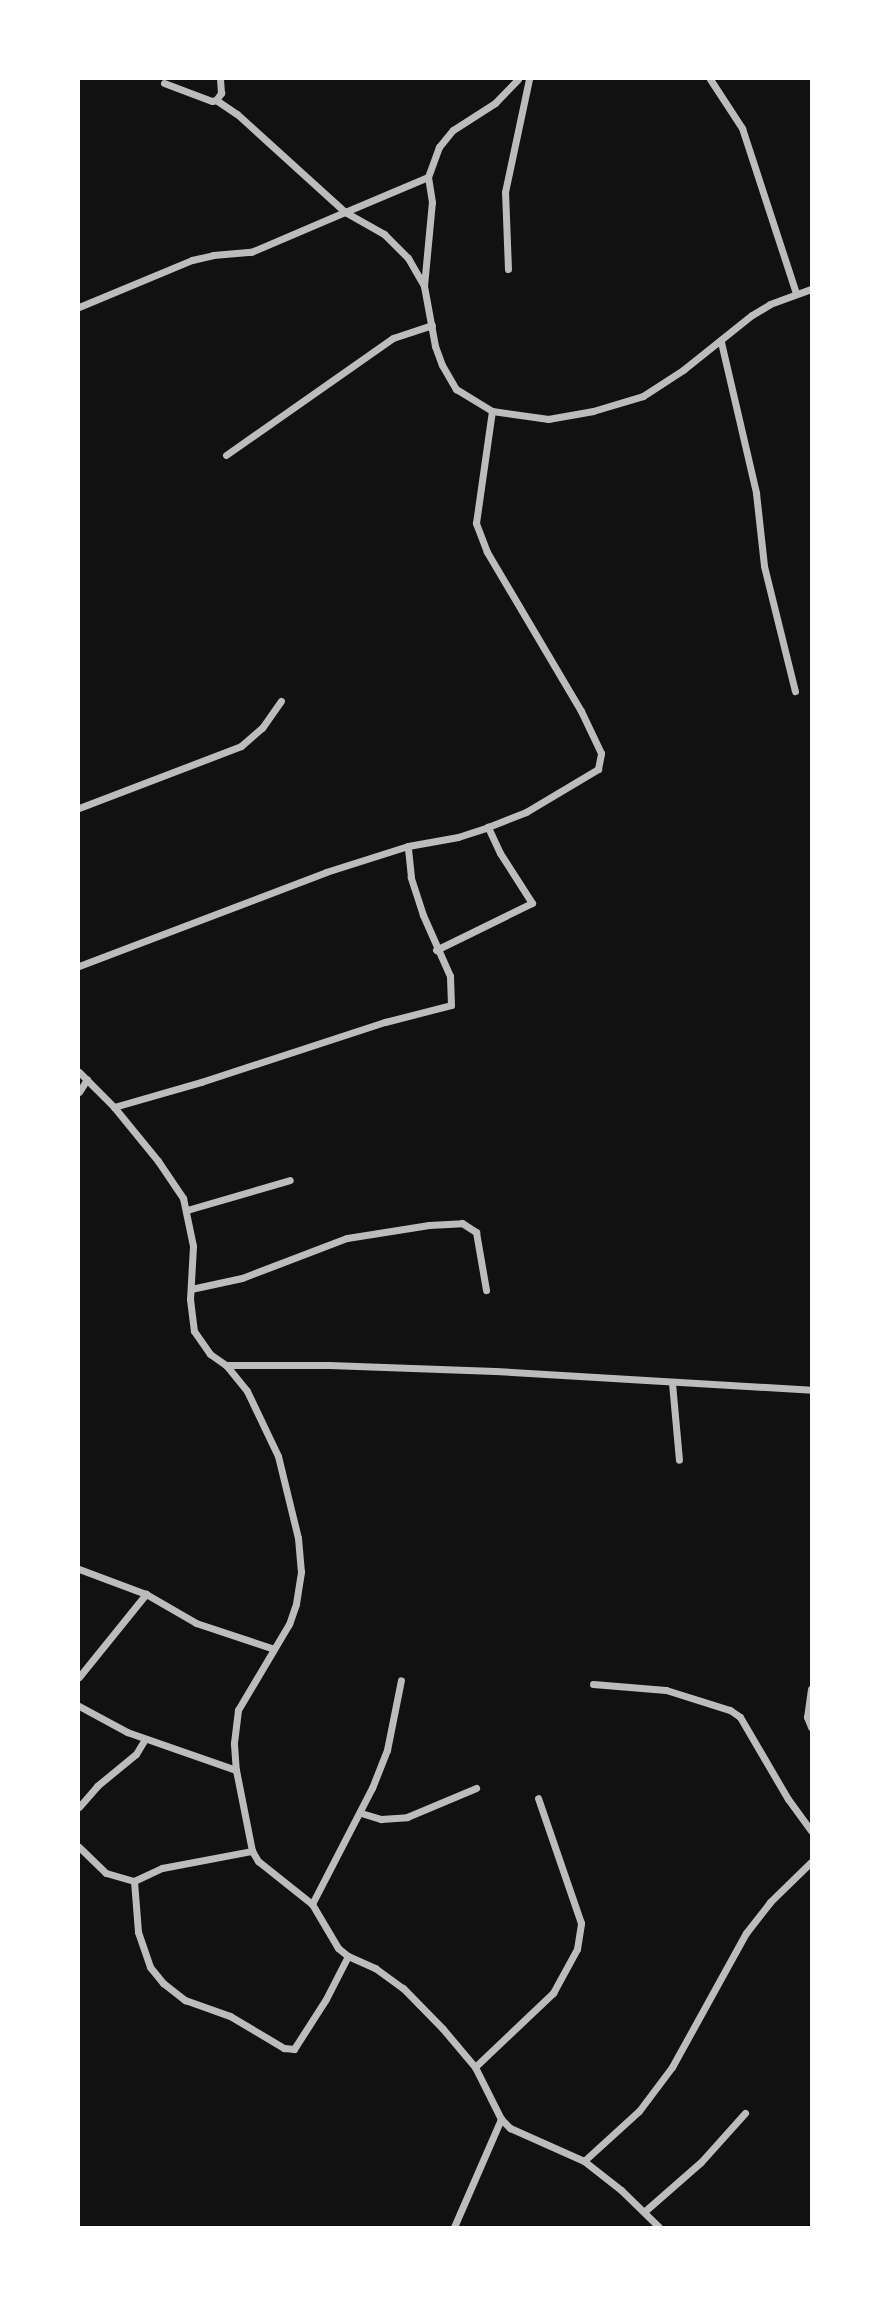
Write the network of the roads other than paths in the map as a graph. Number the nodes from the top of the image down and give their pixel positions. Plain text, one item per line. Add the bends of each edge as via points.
1 (220, 79) edge
2 (518, 79) edge
3 (529, 79) edge
4 (710, 79) edge
5 (164, 83) dead end
6 (216, 100) junction
7 (428, 177) junction
8 (345, 212) junction
9 (508, 269) dead end
10 (424, 286) junction
11 (811, 289) edge
12 (796, 293) junction
13 (79, 307) edge
14 (432, 325) junction
15 (720, 342) junction
16 (492, 411) junction
17 (226, 455) dead end
18 (795, 691) dead end
19 (281, 701) dead end
20 (79, 808) edge
21 (488, 827) junction
22 (408, 846) junction
23 (436, 950) junction
24 (79, 966) edge
25 (79, 1072) edge
26 (87, 1079) junction
27 (79, 1092) edge
28 (114, 1107) junction
29 (290, 1180) dead end
30 (187, 1210) junction
31 (191, 1289) junction
32 (486, 1290) dead end
33 (226, 1365) junction
34 (672, 1383) junction
35 (811, 1390) edge
36 (679, 1460) dead end
37 (79, 1569) edge
38 (146, 1594) junction
39 (274, 1649) junction
40 (79, 1677) edge
41 (401, 1680) dead end
42 (593, 1684) dead end
43 (811, 1689) edge
44 (79, 1706) edge
45 (811, 1727) edge
46 (145, 1739) junction
47 (236, 1770) junction
48 (476, 1788) dead end
49 (538, 1798) dead end
50 (79, 1807) edge
51 (361, 1813) junction
52 (811, 1831) edge
53 (79, 1847) edge
54 (252, 1851) junction
55 (811, 1862) edge
56 (134, 1881) junction
57 (312, 1904) junction
58 (348, 1956) junction
59 (475, 2067) junction
60 (745, 2113) dead end
61 (501, 2119) junction
62 (584, 2161) junction
63 (645, 2211) junction
64 (454, 2227) edge
65 (659, 2227) edge

1 - 6 street via 221,93
2 - 7 street via 495,103 453,130 439,147
3 - 9 street via 505,192
4 - 12 street via 742,128
5 - 6 street via 197,98
6 - 8 street
7 - 8 street
7 - 10 street via 432,202
8 - 10 street via 384,234 408,258
8 - 13 street via 251,252 192,260
10 - 14 street
11 - 12 street
12 - 15 street via 761,310
14 - 16 street via 442,365 456,389
14 - 17 street via 393,338
15 - 16 street via 643,396 548,419
15 - 18 street via 756,493 764,566
16 - 21 street via 476,523 487,552 556,666 601,753 598,769 583,780
19 - 20 street via 262,728 241,746
21 - 22 street
21 - 23 street via 532,903
22 - 23 street via 411,877
22 - 24 street via 326,872
23 - 28 street via 450,976 451,1005
25 - 26 street
26 - 27 street
26 - 28 street
28 - 30 street via 175,1183
29 - 30 street
30 - 31 street via 193,1246
31 - 32 street via 242,1278 347,1238 462,1223 476,1232
31 - 33 street via 194,1331 210,1354
33 - 34 street via 398,1367
33 - 39 street via 247,1391 278,1456 298,1538 301,1572 296,1604
34 - 35 street
34 - 36 street
37 - 38 street
38 - 39 street via 196,1623
38 - 40 street
39 - 47 street via 238,1710
41 - 51 street via 387,1749
42 - 52 street via 676,1691 730,1710 740,1717
43 - 45 street via 807,1717
44 - 46 street
46 - 47 street
46 - 50 street via 136,1754
47 - 54 street
48 - 51 street via 407,1817 381,1819
49 - 59 street via 581,1923 577,1949 553,1993
51 - 57 street
53 - 56 street via 106,1873
54 - 56 street via 162,1868
54 - 57 street via 258,1861
55 - 62 street via 770,1902 747,1933 672,2067 639,2111
56 - 58 street via 138,1932 150,1967 163,1983 185,2000 230,2016 284,2048 295,2049
57 - 58 street via 329,1935
58 - 59 street via 403,1988
59 - 61 street
60 - 63 street via 701,2162
61 - 62 street via 510,2128
61 - 64 street
62 - 63 street
63 - 65 street

